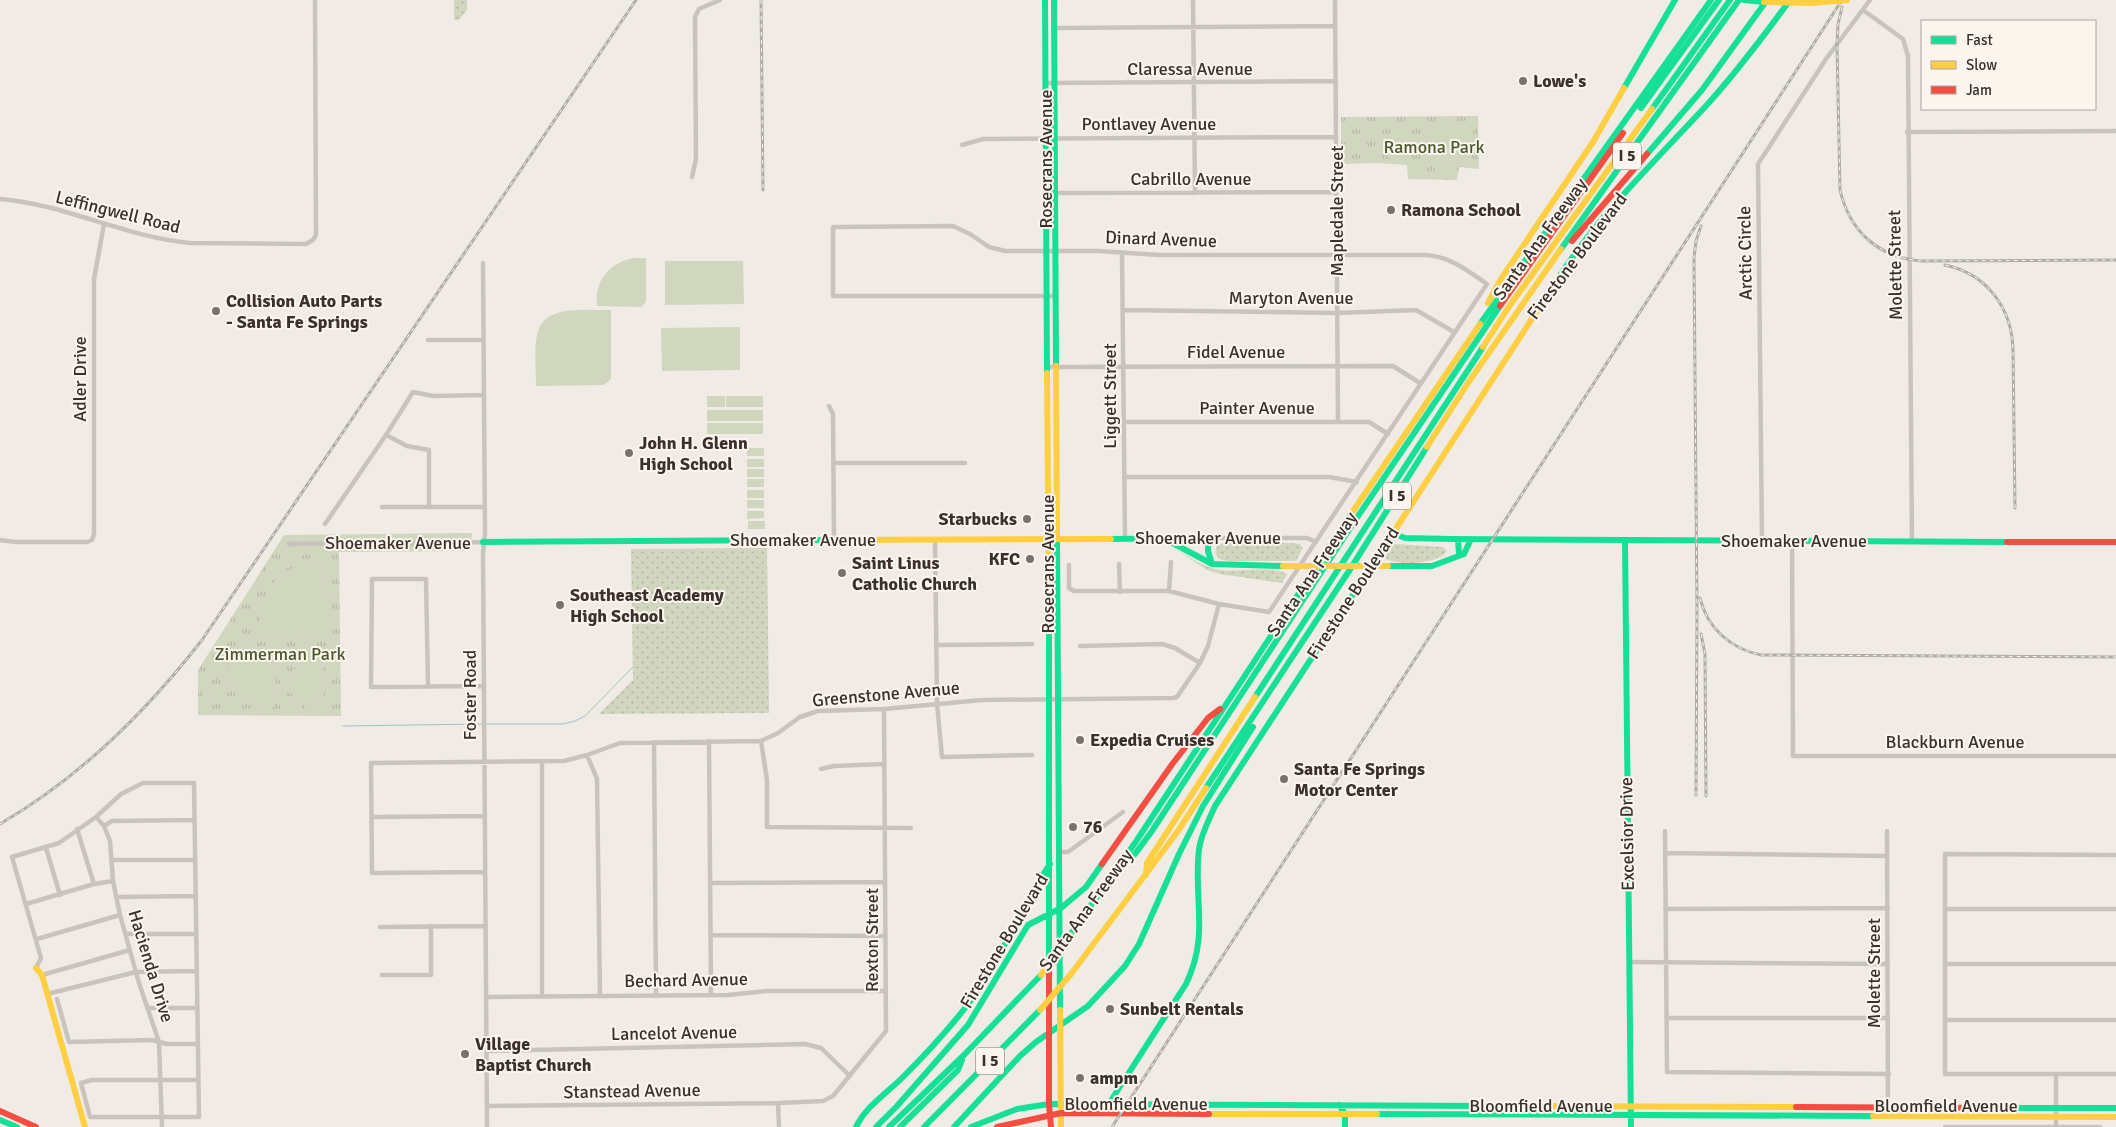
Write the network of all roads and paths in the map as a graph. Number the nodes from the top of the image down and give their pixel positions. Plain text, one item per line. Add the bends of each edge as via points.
1 (315, 0) edge
2 (720, 0) edge
3 (1045, 0) edge
4 (1054, 0) edge
5 (1193, 0) edge
6 (1335, 0) edge
7 (1675, 0) edge
8 (1711, 0) edge
9 (1719, 0) edge
10 (1730, 0) edge
11 (1739, 0) edge
12 (1744, 0) edge
13 (1790, 0) edge
14 (1847, 0) edge
15 (1870, 0) edge
16 (1766, 1) edge
17 (1863, 10) junction
18 (1335, 26) junction
19 (1193, 27) junction
20 (1054, 28) junction
21 (1336, 81) junction
22 (1194, 82) junction
23 (1045, 83) junction
24 (1055, 83) junction
25 (2116, 131) edge
26 (1907, 132) junction
27 (1336, 136) junction
28 (1194, 137) junction
29 (1046, 138) junction
30 (1055, 138) junction
31 (962, 145) dead end
32 (692, 176) dead end
33 (1336, 192) junction
34 (1046, 193) junction
35 (1056, 193) junction
36 (1195, 193) junction
37 (0, 199) edge
38 (104, 224) junction
39 (1046, 251) junction
40 (1056, 251) junction
41 (1122, 253) junction
42 (1337, 255) junction
43 (483, 263) dead end
44 (1047, 296) junction
45 (1056, 296) junction
46 (1123, 310) junction
47 (1516, 312) junction
48 (1337, 313) junction
49 (1454, 332) junction
50 (428, 340) dead end
51 (483, 340) junction
52 (1466, 343) junction
53 (1338, 366) junction
54 (1047, 367) junction
55 (1057, 367) junction
56 (1123, 367) junction
57 (1420, 383) junction
58 (484, 395) junction
59 (829, 406) dead end
60 (1124, 422) junction
61 (1338, 422) junction
62 (1388, 434) junction
63 (386, 435) junction
64 (965, 463) dead end
65 (834, 464) junction
66 (1048, 465) junction
67 (1057, 466) junction
68 (1124, 477) junction
69 (1357, 482) junction
70 (382, 507) dead end
71 (429, 507) junction
72 (485, 507) junction
73 (325, 524) dead end
74 (1392, 532) junction
75 (1048, 538) junction
76 (1058, 538) junction
77 (1125, 538) junction
78 (1162, 538) junction
79 (1208, 538) junction
80 (935, 539) junction
81 (1458, 539) junction
82 (0, 540) edge
83 (834, 540) junction
84 (1471, 540) junction
85 (1625, 541) junction
86 (1762, 541) junction
87 (1792, 541) junction
88 (483, 542) junction
89 (1316, 542) junction
90 (1912, 542) junction
91 (2116, 542) edge
92 (289, 544) dead end
93 (1459, 554) junction
94 (1171, 562) dead end
95 (1119, 564) dead end
96 (1212, 564) junction
97 (1069, 565) dead end
98 (1169, 591) junction
99 (1120, 592) junction
100 (1219, 604) junction
101 (1032, 644) dead end
102 (936, 645) junction
103 (1080, 646) dead end
104 (1200, 663) junction
105 (1278, 680) junction
106 (428, 686) junction
107 (484, 686) junction
108 (1049, 698) junction
109 (1059, 698) junction
110 (937, 703) junction
111 (1226, 704) junction
112 (884, 709) junction
113 (761, 740) junction
114 (709, 741) junction
115 (654, 742) junction
116 (1060, 749) junction
117 (1049, 750) junction
118 (587, 755) junction
119 (1032, 755) dead end
120 (2116, 756) edge
121 (542, 761) junction
122 (484, 762) junction
123 (884, 764) junction
124 (821, 768) dead end
125 (1060, 771) junction
126 (1050, 772) junction
127 (1050, 796) junction
128 (1060, 796) junction
129 (1123, 812) dead end
130 (96, 816) junction
131 (485, 816) junction
132 (372, 817) junction
133 (194, 820) junction
134 (104, 826) junction
135 (885, 828) junction
136 (911, 828) dead end
137 (77, 829) junction
138 (1665, 831) dead end
139 (1887, 831) dead end
140 (46, 848) junction
141 (1061, 852) junction
142 (1665, 852) junction
143 (2116, 855) edge
144 (1887, 856) junction
145 (112, 860) junction
146 (195, 860) junction
147 (1050, 864) junction
148 (1120, 865) junction
149 (485, 872) junction
150 (1146, 876) junction
151 (113, 881) junction
152 (710, 882) junction
153 (885, 882) junction
154 (94, 884) junction
155 (60, 895) junction
156 (195, 896) junction
157 (116, 897) junction
158 (26, 904) junction
159 (1061, 908) junction
160 (1888, 908) junction
161 (1666, 909) junction
162 (1945, 909) junction
163 (2116, 909) edge
164 (120, 915) junction
165 (1049, 915) junction
166 (432, 926) junction
167 (486, 926) junction
168 (380, 927) dead end
169 (126, 934) junction
170 (196, 934) junction
171 (711, 934) junction
172 (886, 936) junction
173 (37, 939) junction
174 (130, 950) junction
175 (1628, 962) junction
176 (1665, 962) junction
177 (1888, 964) junction
178 (1945, 964) junction
179 (2116, 964) edge
180 (36, 968) joint
181 (196, 971) junction
182 (136, 972) junction
183 (42, 975) junction
184 (382, 975) dead end
185 (886, 991) junction
186 (47, 994) junction
187 (656, 995) junction
188 (711, 995) junction
189 (542, 996) junction
190 (600, 996) junction
191 (486, 997) junction
192 (57, 999) dead end
193 (148, 1008) junction
194 (197, 1008) junction
195 (1667, 1018) junction
196 (1888, 1018) junction
197 (1945, 1020) junction
198 (2116, 1020) edge
199 (1061, 1024) junction
200 (1050, 1032) junction
201 (159, 1042) junction
202 (198, 1044) junction
203 (486, 1051) junction
204 (1889, 1074) junction
205 (2056, 1074) junction
206 (2116, 1074) edge
207 (850, 1076) junction
208 (161, 1080) junction
209 (198, 1080) junction
210 (778, 1103) junction
211 (1061, 1103) junction
212 (1049, 1104) junction
213 (1110, 1104) junction
214 (1339, 1105) junction
215 (1353, 1105) junction
216 (1376, 1105) junction
217 (487, 1106) junction
218 (917, 1106) junction
219 (1630, 1106) junction
220 (1888, 1106) junction
221 (2056, 1107) junction
222 (2116, 1108) edge
223 (0, 1111) edge
224 (1108, 1112) junction
225 (1061, 1113) junction
226 (1050, 1114) junction
227 (1345, 1114) junction
228 (1369, 1114) junction
229 (1382, 1114) junction
230 (1630, 1115) junction
231 (161, 1116) junction
232 (1888, 1116) junction
233 (14, 1117) junction
234 (2056, 1117) junction
235 (2116, 1117) edge
236 (0, 1120) edge
237 (14, 1125) edge
238 (2056, 1126) edge
239 (36, 1127) edge
240 (85, 1127) edge
241 (162, 1127) edge
242 (487, 1127) edge
243 (779, 1127) edge
244 (856, 1127) edge
245 (876, 1127) edge
246 (889, 1127) edge
247 (900, 1127) edge
248 (924, 1127) edge
249 (954, 1127) edge
250 (971, 1127) edge
251 (997, 1127) edge
252 (1051, 1127) edge
253 (1062, 1127) edge
254 (1345, 1127) edge
255 (1631, 1127) edge
256 (1945, 1127) edge
257 (2100, 1127) edge

1 - 38 street, Leffingwell Road via 316,235 313,240 306,244 190,243 146,237
2 - 32 street via 698,9 695,17 696,159
3 - 23 main road, Rosecrans Avenue
4 - 20 main road, Rosecrans Avenue
5 - 19 street
6 - 18 street, Mapledale Street
7 - 52 main road via 1593,142 1501,279
8 - 52 main road, Santa Ana Freeway / I 5
9 - 148 main road via 1466,354 1152,832 1135,854
10 - 150 main road via 1547,252 1473,360 1147,863
11 - 47 main road, Santa Ana Freeway / I 5
12 - 16 main road
13 - 74 main road, Firestone Boulevard via 1753,52 1620,196 1583,243 1541,302
14 - 16 main road, bridge via 1803,4
15 - 17 street, Arctic Circle
16 - 47 main road via 1702,90 1578,233
17 - 26 street, Molette Street via 1896,33 1907,47
17 - 86 street, Arctic Circle via 1826,59 1758,164
18 - 19 street
18 - 21 street, Mapledale Street
19 - 20 street
19 - 22 street
20 - 24 main road, Rosecrans Avenue
21 - 22 street, Claressa Avenue
21 - 27 street, Mapledale Street
22 - 24 street, Claressa Avenue
22 - 28 street
23 - 24 street, Claressa Avenue
23 - 29 main road, Rosecrans Avenue
24 - 30 main road, Rosecrans Avenue
25 - 26 street
26 - 90 street, Molette Street
27 - 28 street, Pontlavey Avenue
27 - 33 street, Mapledale Street
28 - 30 street, Pontlavey Avenue
28 - 36 street
29 - 30 street, Pontlavey Avenue
29 - 31 street, Pontlavey Avenue via 983,139
29 - 34 main road, Rosecrans Avenue
30 - 35 main road, Rosecrans Avenue
33 - 36 street, Cabrillo Avenue
33 - 42 street, Mapledale Street
34 - 35 street, Cabrillo Avenue
34 - 39 main road, Rosecrans Avenue
35 - 36 street, Cabrillo Avenue
35 - 40 main road, Rosecrans Avenue
37 - 38 street, Leffingwell Road via 39,205
38 - 82 street, Adler Drive via 94,279 94,534 87,542
39 - 40 street, Dinard Avenue
39 - 44 main road, Rosecrans Avenue
39 - 44 street, Dinard Avenue via 997,250 962,229 948,226 833,227 833,296
40 - 41 street, Dinard Avenue
40 - 45 main road, Rosecrans Avenue
41 - 42 street, Dinard Avenue
41 - 46 street, Liggett Street
42 - 48 street, Mapledale Street
42 - 49 street, Dinard Avenue via 1436,256 1458,264 1487,284
43 - 51 street, Foster Road
44 - 45 street
44 - 54 main road, Rosecrans Avenue
45 - 55 main road, Rosecrans Avenue
46 - 48 street, Maryton Avenue
46 - 56 street, Liggett Street
47 - 105 main road, Santa Ana Freeway / I 5
48 - 49 street, Maryton Avenue via 1416,310
48 - 53 street, Mapledale Street
49 - 57 street
50 - 51 street
51 - 58 street, Foster Road
52 - 111 main road, Santa Ana Freeway / I 5
53 - 56 street, Fidel Avenue
53 - 57 street, Fidel Avenue via 1393,366
53 - 61 street, Mapledale Street
54 - 55 street, Fidel Avenue
54 - 66 main road, Rosecrans Avenue
55 - 56 street, Fidel Avenue
55 - 67 main road, Rosecrans Avenue
56 - 60 street, Liggett Street
57 - 62 street
58 - 63 street via 434,396 413,392
58 - 72 street, Foster Road
59 - 65 street via 833,414
60 - 61 street, Painter Avenue
60 - 68 street, Liggett Street
61 - 62 street, Painter Avenue via 1369,422
62 - 69 street
63 - 71 street via 407,446 429,450
63 - 73 street
64 - 65 street
65 - 83 street
66 - 67 main road
66 - 75 main road, Rosecrans Avenue
67 - 76 main road, Rosecrans Avenue
68 - 69 street via 1328,477
68 - 77 street, Liggett Street
69 - 89 street
70 - 71 street
71 - 72 street
72 - 88 street, Foster Road
74 - 81 main road, Shoemaker Avenue via 1405,538
74 - 213 main road, Firestone Boulevard via 1215,806 1204,828 1197,865 1202,934 1196,966
75 - 76 main road, Shoemaker Avenue
75 - 80 main road, Shoemaker Avenue
75 - 108 main road, Rosecrans Avenue
76 - 77 main road, Shoemaker Avenue
76 - 109 main road, Rosecrans Avenue
77 - 78 main road, Shoemaker Avenue
78 - 79 main road, Shoemaker Avenue
78 - 96 main road via 1181,545
79 - 89 street, Shoemaker Avenue via 1307,538
79 - 96 main road
80 - 83 main road, Shoemaker Avenue
80 - 102 street
81 - 84 main road, Shoemaker Avenue
81 - 93 main road
83 - 88 main road, Shoemaker Avenue
84 - 85 main road, Shoemaker Avenue
84 - 93 main road, Shoemaker Avenue via 1464,554
85 - 86 main road, Shoemaker Avenue
85 - 175 main road, Excelsior Drive
86 - 87 main road, Shoemaker Avenue
87 - 90 main road, Shoemaker Avenue
87 - 120 street, Blackburn Avenue via 1793,756
88 - 92 street, Shoemaker Avenue
88 - 107 street, Foster Road
89 - 100 street via 1269,612
90 - 91 main road, Shoemaker Avenue
93 - 96 main road, Shoemaker Avenue, bridge via 1436,566
94 - 98 street
95 - 99 street
97 - 99 street via 1070,590
98 - 99 street
98 - 100 street
100 - 104 street via 1212,634
101 - 102 street
102 - 110 street
103 - 104 street via 1162,644
104 - 109 street, Greenstone Avenue via 1177,697
105 - 150 main road, Santa Ana Freeway / I 5
105 - 199 main road via 1179,854 1140,944 1099,995
106 - 106 street via 426,580 372,579 371,687
106 - 107 street
107 - 122 street, Foster Road
108 - 109 street, Greenstone Avenue
108 - 110 street, Greenstone Avenue
108 - 117 main road, Rosecrans Avenue
109 - 116 main road, Rosecrans Avenue
110 - 112 street, Greenstone Avenue
110 - 119 street via 942,756
111 - 148 main road, Santa Ana Freeway / I 5
111 - 159 main road via 1208,718 1173,763 1086,886
112 - 113 street, Greenstone Avenue via 809,713
112 - 123 street, Rexton Street
113 - 114 street, Greenstone Avenue
113 - 135 street via 767,780 767,827
114 - 115 street, Greenstone Avenue
114 - 152 street
115 - 118 street, Greenstone Avenue via 620,743
115 - 187 street
116 - 117 main road
116 - 125 main road, Rosecrans Avenue
117 - 126 main road, Rosecrans Avenue
118 - 121 street, Greenstone Avenue via 564,761
118 - 190 street via 597,779
121 - 122 street, Greenstone Avenue
121 - 189 street
122 - 131 street, Foster Road
122 - 132 street, Greenstone Avenue via 371,763
123 - 124 street
123 - 135 street, Rexton Street
125 - 126 main road
125 - 128 main road, Rosecrans Avenue
126 - 127 main road, Rosecrans Avenue
127 - 128 main road
127 - 147 main road, Rosecrans Avenue
128 - 141 main road, Rosecrans Avenue
129 - 141 street via 1068,852
130 - 133 street via 121,794 143,783 194,783
130 - 134 street, Hacienda Drive
130 - 137 street
131 - 132 street
131 - 149 street, Foster Road
132 - 149 street via 372,873
133 - 134 street via 112,821
133 - 146 street
134 - 145 street, Hacienda Drive
135 - 136 street
135 - 153 street, Rexton Street
137 - 140 street via 59,843
137 - 154 street
138 - 142 street
139 - 144 street, Molette Street
140 - 155 street
140 - 158 street via 12,857
141 - 159 main road, Rosecrans Avenue
142 - 144 street
142 - 161 street
143 - 162 street via 1945,854
144 - 160 street, Molette Street
145 - 146 street
145 - 151 street, Hacienda Drive
146 - 156 street
147 - 165 main road, Rosecrans Avenue
147 - 244 main road, Firestone Boulevard via 972,999 918,1061 864,1114
148 - 218 main road, Santa Ana Freeway / I 5, bridge via 1040,974 964,1055 958,1070
149 - 167 street, Foster Road
150 - 248 main road, Santa Ana Freeway / I 5, bridge via 1040,1010
151 - 154 street
151 - 157 street, Hacienda Drive
152 - 153 street
152 - 171 street
153 - 172 street, Rexton Street
154 - 155 street
155 - 158 street
156 - 157 street
156 - 170 street
157 - 164 street, Hacienda Drive
158 - 173 street
159 - 165 main road
159 - 199 main road, Rosecrans Avenue
160 - 161 street
160 - 177 street, Molette Street
161 - 176 street
162 - 163 street
162 - 178 street
164 - 169 street, Hacienda Drive
164 - 173 street
165 - 200 main road, Rosecrans Avenue
165 - 245 main road via 1028,925 968,1025
166 - 167 street
166 - 168 street
166 - 184 street via 431,975
167 - 191 street, Foster Road
169 - 170 street
169 - 174 street, Hacienda Drive
170 - 181 street
171 - 172 street
171 - 188 street
172 - 185 street, Rexton Street
173 - 180 street via 41,958
174 - 182 street, Hacienda Drive
174 - 183 street
175 - 176 street
175 - 219 main road, Excelsior Drive
176 - 177 street
176 - 195 street
177 - 196 street, Molette Street
178 - 179 street
178 - 197 street
180 - 183 main road
181 - 182 street
181 - 194 street
182 - 186 street
182 - 193 street, Hacienda Drive
183 - 186 main road
185 - 188 street, Bechard Avenue via 766,991
185 - 207 street, Rexton Street via 886,1030
186 - 240 main road
187 - 188 street, Bechard Avenue
187 - 190 street, Bechard Avenue
189 - 190 street, Bechard Avenue
189 - 191 street, Bechard Avenue
191 - 203 street, Foster Road
192 - 201 street via 69,1042
193 - 194 street
193 - 201 street, Hacienda Drive
194 - 202 street
195 - 196 street
195 - 204 street via 1667,1072
196 - 204 street, Molette Street
197 - 198 street
197 - 205 street via 1945,1074
199 - 200 main road
199 - 211 main road, Rosecrans Avenue
200 - 212 main road, Rosecrans Avenue
200 - 249 main road via 1020,1056
201 - 202 street
201 - 208 street, Hacienda Drive
202 - 209 street
203 - 207 street, Lancelot Avenue via 805,1044 821,1048
203 - 217 street, Foster Road
204 - 220 street, Molette Street
205 - 206 street
205 - 221 street
207 - 210 street, Rexton Street via 833,1096 823,1101
208 - 209 street
208 - 231 street, Hacienda Drive
208 - 231 street via 92,1080 81,1083 90,1117
209 - 231 street via 199,1117
210 - 217 street, Stanstead Avenue
210 - 243 street
211 - 212 main road, Bloomfield Avenue
211 - 213 main road, Bloomfield Avenue
211 - 225 main road, Rosecrans Avenue
212 - 226 main road, Rosecrans Avenue
212 - 250 main road, Bloomfield Avenue via 1017,1109
213 - 214 main road, Bloomfield Avenue
213 - 224 main road, Firestone Boulevard
214 - 215 main road, Bloomfield Avenue
214 - 227 main road
215 - 216 main road, Bloomfield Avenue
215 - 227 main road
216 - 219 main road, Bloomfield Avenue
216 - 228 main road
216 - 229 main road
217 - 242 street, Foster Road
218 - 246 main road
218 - 247 main road
219 - 220 main road, Bloomfield Avenue
219 - 230 main road, Excelsior Drive
220 - 221 main road, Bloomfield Avenue
220 - 232 street, Molette Street
221 - 222 main road, Bloomfield Avenue
221 - 234 street
223 - 233 main road
224 - 225 main road, Bloomfield Avenue
224 - 227 main road, Bloomfield Avenue
225 - 226 main road, Bloomfield Avenue
225 - 253 main road, Rosecrans Avenue
226 - 251 main road, Bloomfield Avenue
226 - 252 main road, Rosecrans Avenue
227 - 228 main road, Bloomfield Avenue
227 - 254 main road
228 - 229 main road, Bloomfield Avenue
229 - 230 main road, Bloomfield Avenue
230 - 232 main road, Bloomfield Avenue
230 - 255 main road, Excelsior Drive
231 - 241 street, Hacienda Drive
232 - 234 main road, Bloomfield Avenue
233 - 237 main road
233 - 239 main road
234 - 235 main road, Bloomfield Avenue
234 - 238 street
236 - 237 main road
238 - 256 street
238 - 257 street

